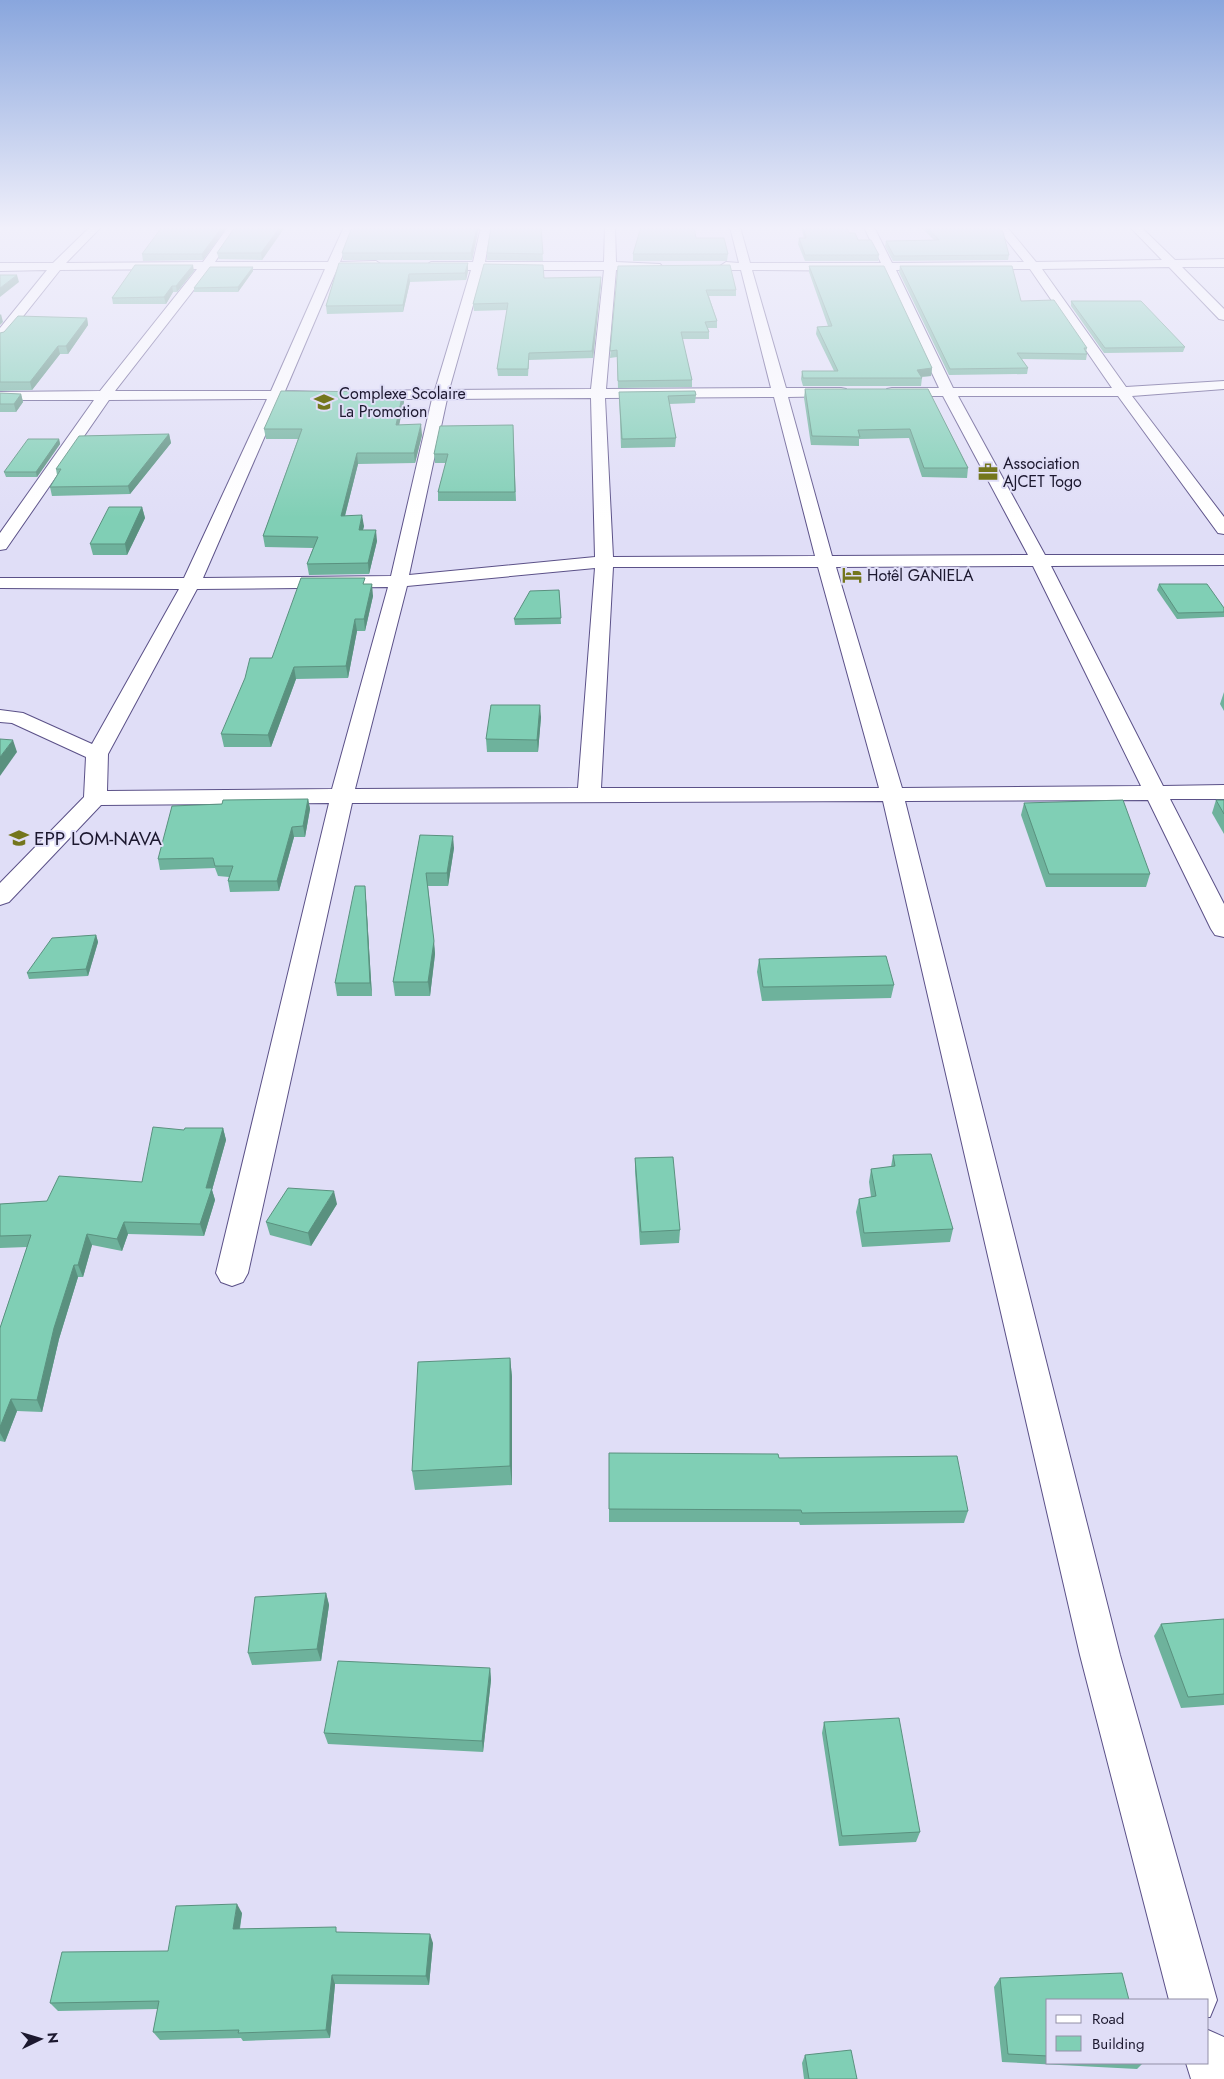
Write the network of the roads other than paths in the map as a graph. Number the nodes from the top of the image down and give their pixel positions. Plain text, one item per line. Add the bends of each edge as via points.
1 (10, 324) edge
2 (161, 324) edge
3 (307, 324) edge
4 (461, 324) edge
5 (605, 324) edge
6 (761, 324) edge
7 (915, 324) edge
8 (1074, 324) edge
9 (0, 336) edge
10 (1224, 385) edge
11 (780, 392) junction
12 (859, 392) edge
13 (878, 392) edge
14 (948, 392) junction
15 (1122, 392) junction
16 (598, 393) junction
17 (276, 395) junction
18 (334, 395) edge
19 (353, 395) edge
20 (0, 396) edge
21 (104, 396) junction
22 (440, 396) junction
23 (1224, 529) edge
24 (0, 545) edge
25 (1224, 560) edge
26 (825, 561) junction
27 (604, 562) junction
28 (1040, 562) junction
29 (399, 581) junction
30 (0, 583) edge
31 (192, 584) junction
32 (0, 716) edge
33 (98, 754) junction
34 (1156, 792) junction
35 (1224, 792) edge
36 (892, 793) junction
37 (342, 795) junction
38 (589, 796) junction
39 (95, 798) junction
40 (0, 896) edge
41 (1224, 928) edge
42 (232, 1272) dead end
43 (1193, 1999) edge
44 (1209, 2058) edge
45 (1214, 2079) edge

1 - 9 street
2 - 21 street
3 - 17 street
4 - 22 street
5 - 16 street
6 - 11 street
7 - 14 street
8 - 15 street
10 - 15 street
11 - 12 street
11 - 16 street
11 - 26 street
13 - 14 street
14 - 15 street
14 - 28 street
15 - 23 street
16 - 22 street
16 - 27 street
17 - 18 street
17 - 21 street
17 - 31 street
19 - 22 street
20 - 21 street
21 - 24 street
22 - 29 street
25 - 28 street
26 - 27 street
26 - 28 street
26 - 36 street
27 - 29 street
27 - 38 street
28 - 34 street
29 - 31 street
29 - 37 street
30 - 31 street
31 - 33 street
32 - 33 street via 16,717
33 - 39 street
34 - 35 street
34 - 36 street
34 - 41 street
36 - 38 street
36 - 43 street via 1100,1655
37 - 38 street
37 - 39 street
37 - 42 street
39 - 40 street
44 - 45 street

